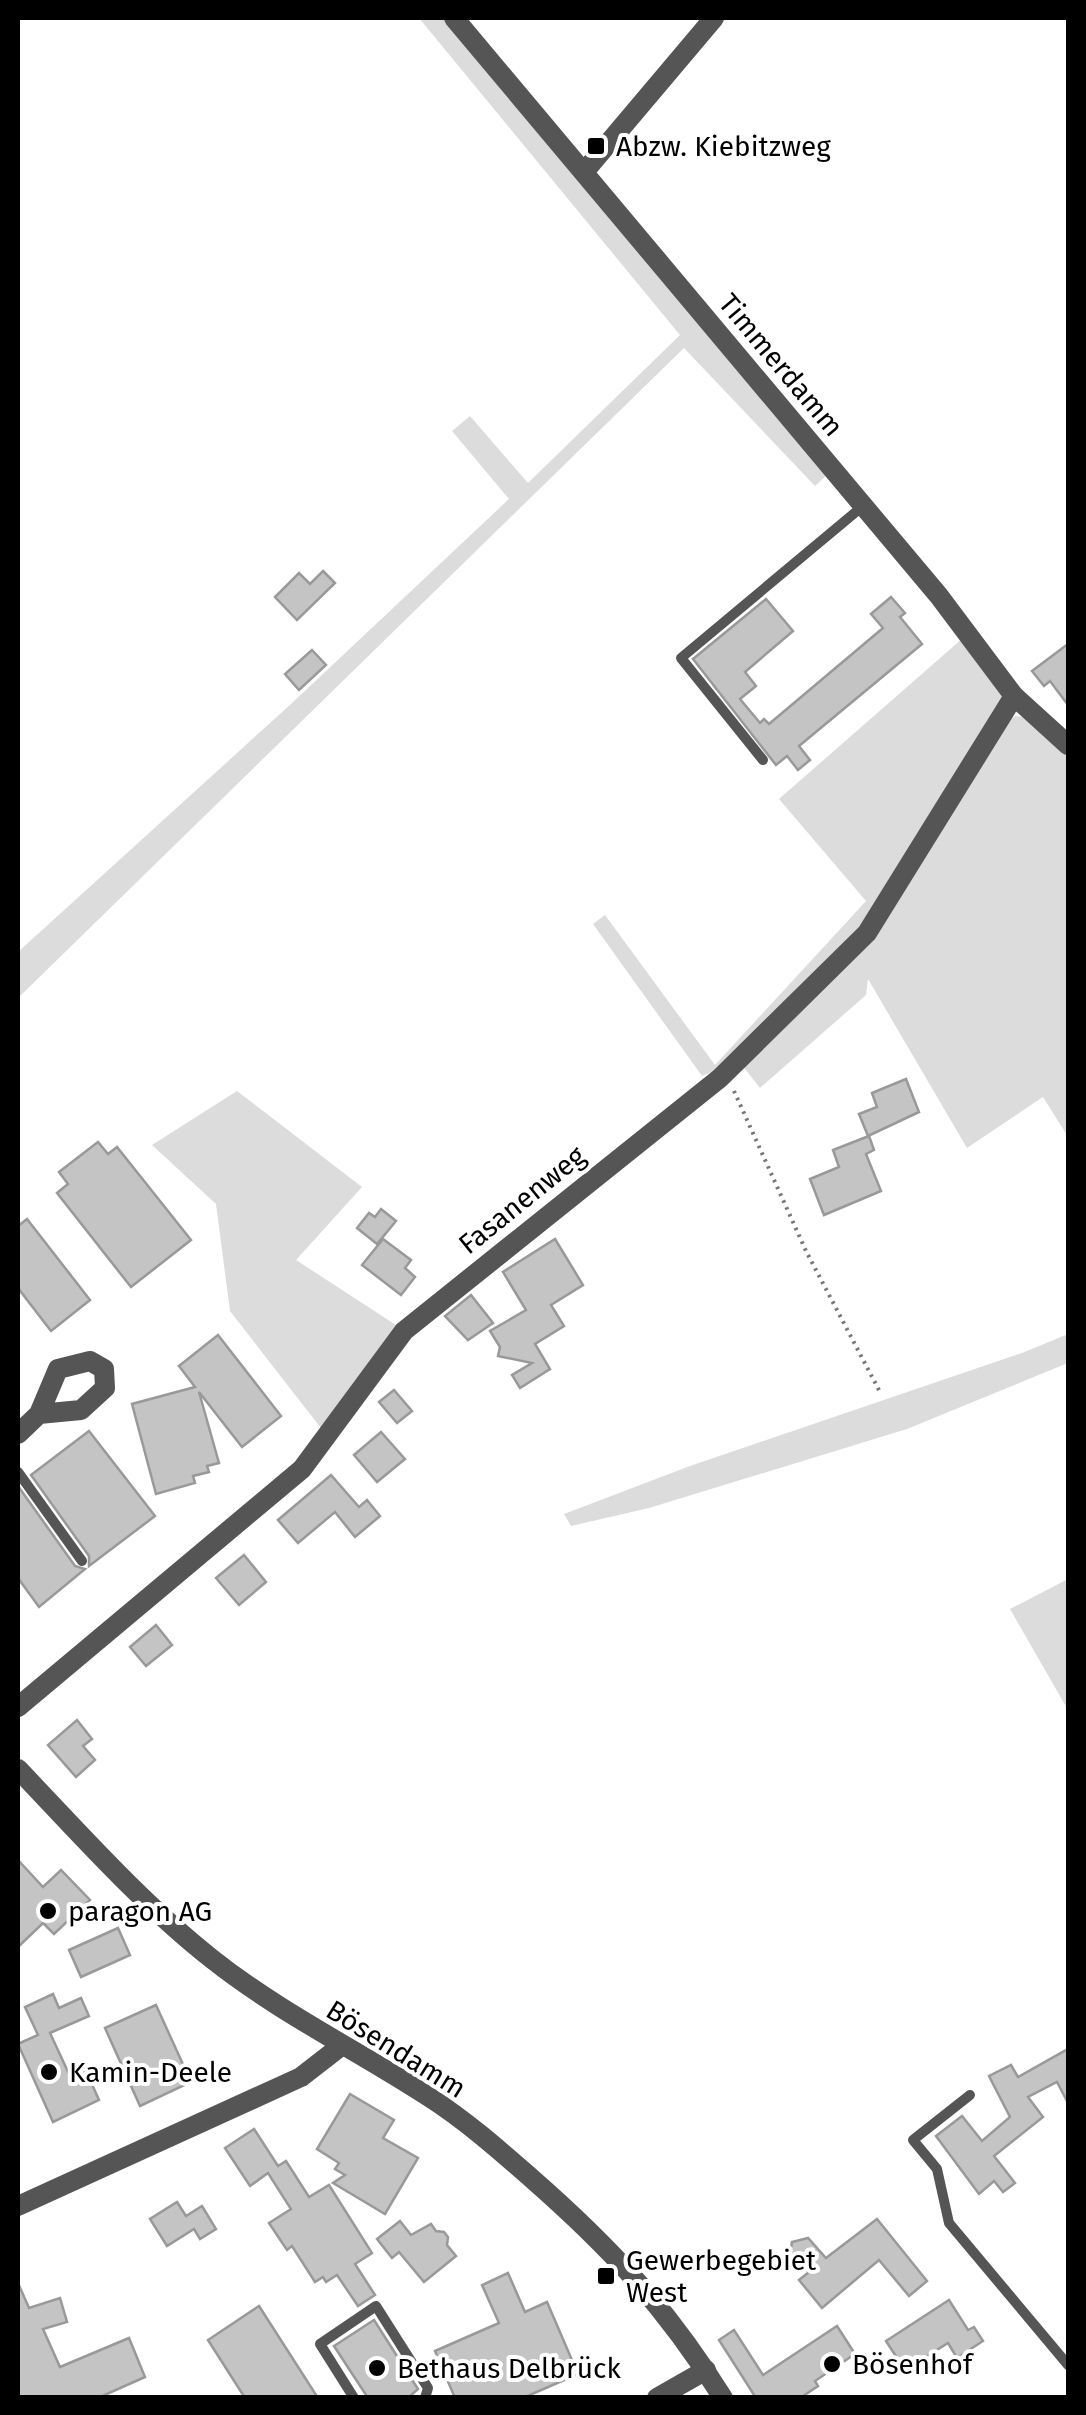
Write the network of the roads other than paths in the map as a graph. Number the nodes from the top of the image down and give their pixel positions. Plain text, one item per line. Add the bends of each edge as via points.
1 (454, 18) edge
2 (714, 18) edge
3 (584, 172) junction
4 (863, 506) junction
5 (1014, 696) junction
6 (1068, 745) edge
7 (763, 760) dead end
8 (39, 1414) dead end
9 (18, 1434) edge
10 (18, 1472) edge
11 (82, 1561) dead end
12 (18, 1707) edge
13 (18, 1769) edge
14 (341, 2046) junction
15 (970, 2095) dead end
16 (18, 2206) edge
17 (1068, 2365) edge
18 (706, 2370) junction
19 (354, 2398) edge
20 (426, 2398) edge
21 (657, 2398) edge
22 (723, 2398) edge

1 - 3 street, Timmerdamm
2 - 3 street
3 - 4 street, Timmerdamm
4 - 5 street, Timmerdamm
4 - 7 lane via 680,658
5 - 6 street, Timmerdamm
5 - 12 street, Fasanenweg via 867,932 723,1074 404,1332 302,1468
8 - 9 street
10 - 11 lane
13 - 14 street, Bösendamm via 149,1906 275,2006
14 - 16 street via 301,2077
14 - 18 street, Bösendamm via 429,2097 594,2233
15 - 17 lane via 913,2140 936,2169 949,2222
18 - 21 street
18 - 22 street, Bösendamm
19 - 20 lane via 320,2344 376,2306 428,2388

